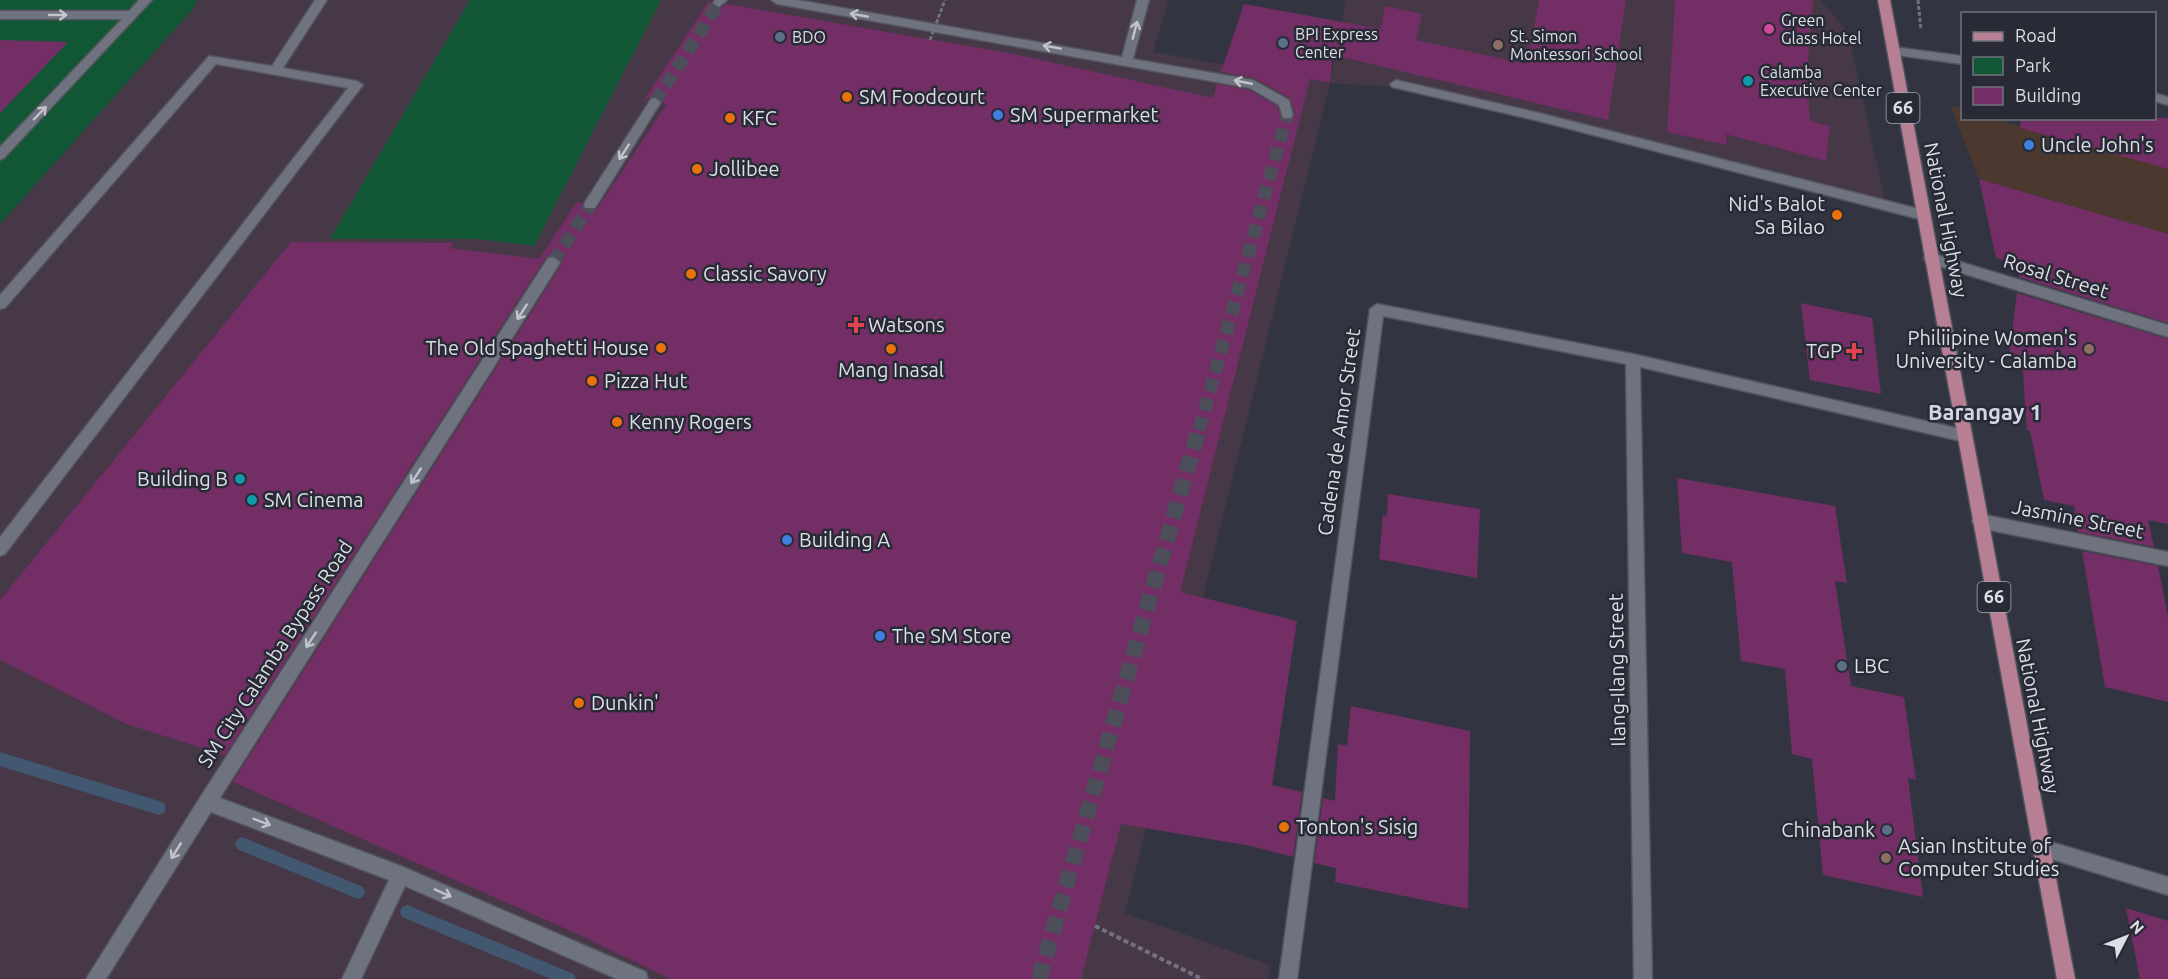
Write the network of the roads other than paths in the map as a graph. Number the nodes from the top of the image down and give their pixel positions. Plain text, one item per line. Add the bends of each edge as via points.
1 (146, 0) edge
2 (321, 0) edge
3 (777, 0) edge
4 (1143, 0) edge
5 (1884, 0) edge
6 (0, 15) edge
7 (133, 15) junction
8 (1893, 51) junction
9 (1127, 60) junction
10 (1961, 60) edge
11 (276, 69) junction
12 (1396, 84) dead end
13 (655, 102) tunnel mouth
14 (1287, 114) dead end
15 (0, 155) edge
16 (590, 205) tunnel mouth
17 (1923, 215) junction
18 (1932, 258) junction
19 (553, 262) tunnel mouth
20 (0, 304) edge
21 (2168, 331) edge
22 (1633, 360) junction
23 (1965, 436) junction
24 (1980, 521) junction
25 (0, 549) edge
26 (2168, 559) edge
27 (207, 802) junction
28 (2041, 848) junction
29 (401, 875) junction
30 (2168, 886) edge
31 (95, 979) edge
32 (351, 979) edge
33 (639, 979) edge
34 (1288, 979) edge
35 (1643, 979) edge
36 (2066, 979) edge

1 - 7 street
2 - 11 street
9 -> 3 street
9 -> 4 street
5 - 8 main road, National Highway / 66
6 -> 7 street
15 -> 7 street
8 - 10 street
8 - 17 main road, National Highway / 66
14 -> 9 street via 1285,103 1254,84
11 - 20 street via 213,59
11 - 25 street via 357,85
12 - 17 street
13 -> 16 street
17 - 18 main road, National Highway / 66
18 - 21 street, Rosal Street
18 - 23 main road, National Highway / 66
19 -> 27 street, SM City Calamba Bypass Road
22 - 23 street, Cadena de Amor Street
22 - 34 street, Cadena de Amor Street via 1377,309
22 - 35 street, Ilang-Ilang Street
23 - 24 main road, National Highway / 66
24 - 26 street, Jasmine Street
24 - 28 main road, National Highway / 66
27 -> 29 street
27 -> 31 street, SM City Calamba Bypass Road
28 - 30 street
28 - 36 main road, National Highway / 66
29 - 32 street
29 -> 33 street

